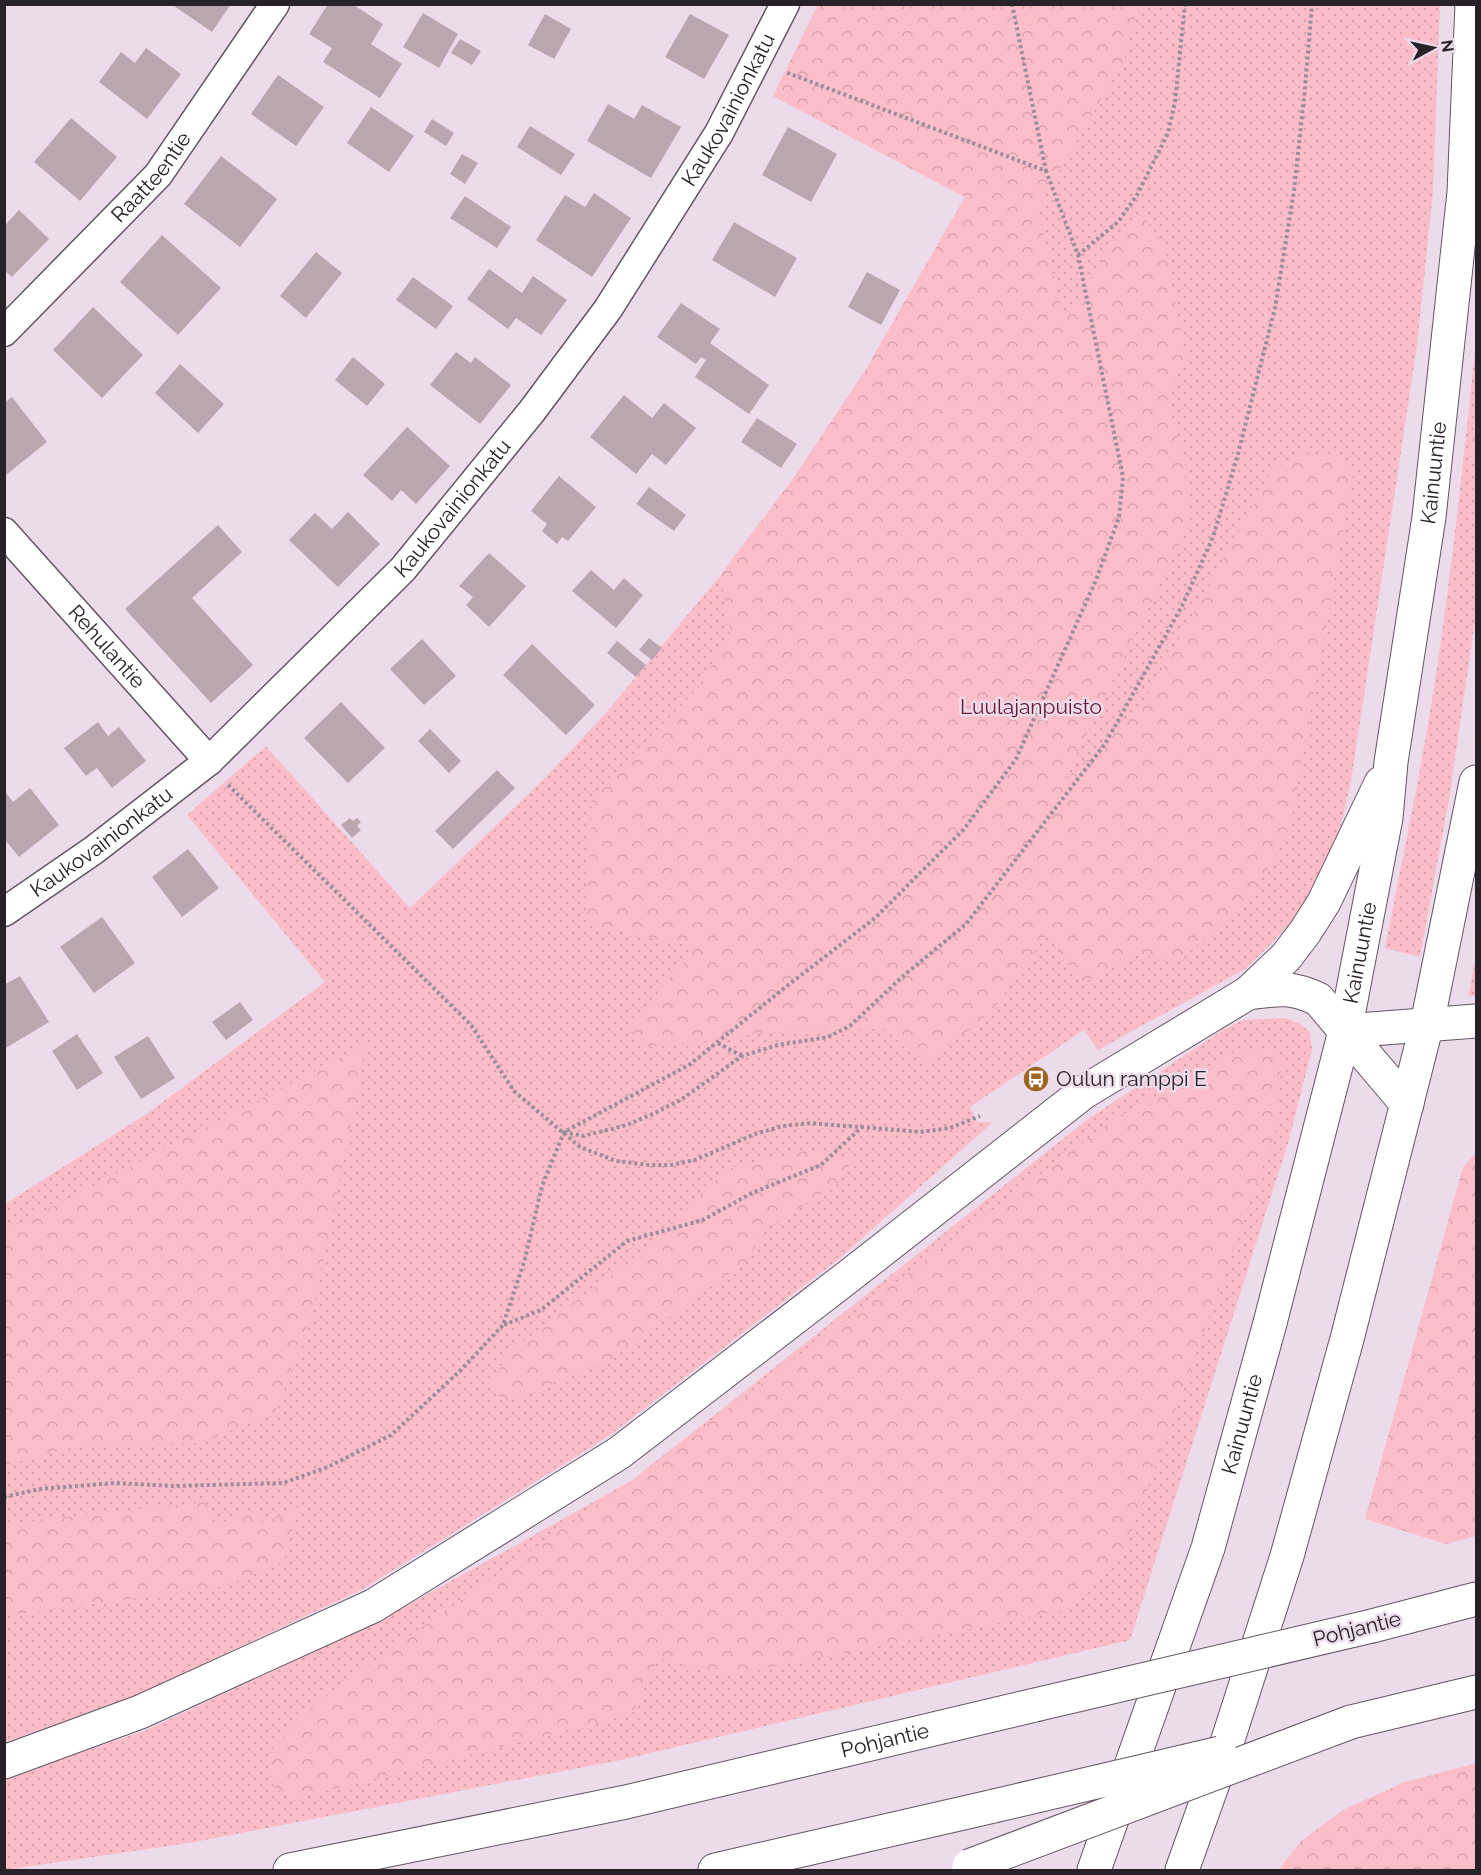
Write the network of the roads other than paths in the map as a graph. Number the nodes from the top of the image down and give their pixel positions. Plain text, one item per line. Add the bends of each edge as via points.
1 (275, 4) edge
2 (785, 4) edge
3 (1472, 4) edge
4 (4, 332) edge
5 (4, 532) edge
6 (209, 761) junction
7 (1391, 762) junction
8 (1476, 790) edge
9 (4, 912) edge
10 (1248, 993) junction
11 (1476, 1021) edge
12 (1427, 1024) junction
13 (1345, 1031) junction
14 (1407, 1104) junction
15 (1476, 1599) edge
16 (1476, 1692) edge
17 (1351, 1722) junction
18 (4, 1762) edge
19 (962, 1868) edge
20 (290, 1870) edge
21 (715, 1870) edge
22 (1094, 1870) edge
23 (1182, 1870) edge

1 - 4 street, Raatteentie via 159,175
2 - 6 street, Kaukovainionkatu via 698,169 608,309 532,411 403,569
3 - 7 highway, Kainuuntie via 1464,192 1429,517
5 - 6 street, Rehulantie
6 - 9 street, Kaukovainionkatu via 94,850
7 - 10 highway via 1318,912 1286,957
7 - 13 highway, Kainuuntie via 1386,818
8 - 12 highway
10 - 13 highway via 1286,988 1303,992 1318,999
10 - 18 highway via 1084,1092 619,1453 373,1606 140,1712
11 - 12 highway
12 - 13 highway
12 - 14 highway
13 - 14 highway
13 - 22 highway, Kainuuntie via 1208,1548
14 - 23 highway via 1287,1557
15 - 20 highway, Pohjantie, bridge via 626,1802
16 - 17 highway
17 - 19 highway, bridge
17 - 21 highway, bridge

